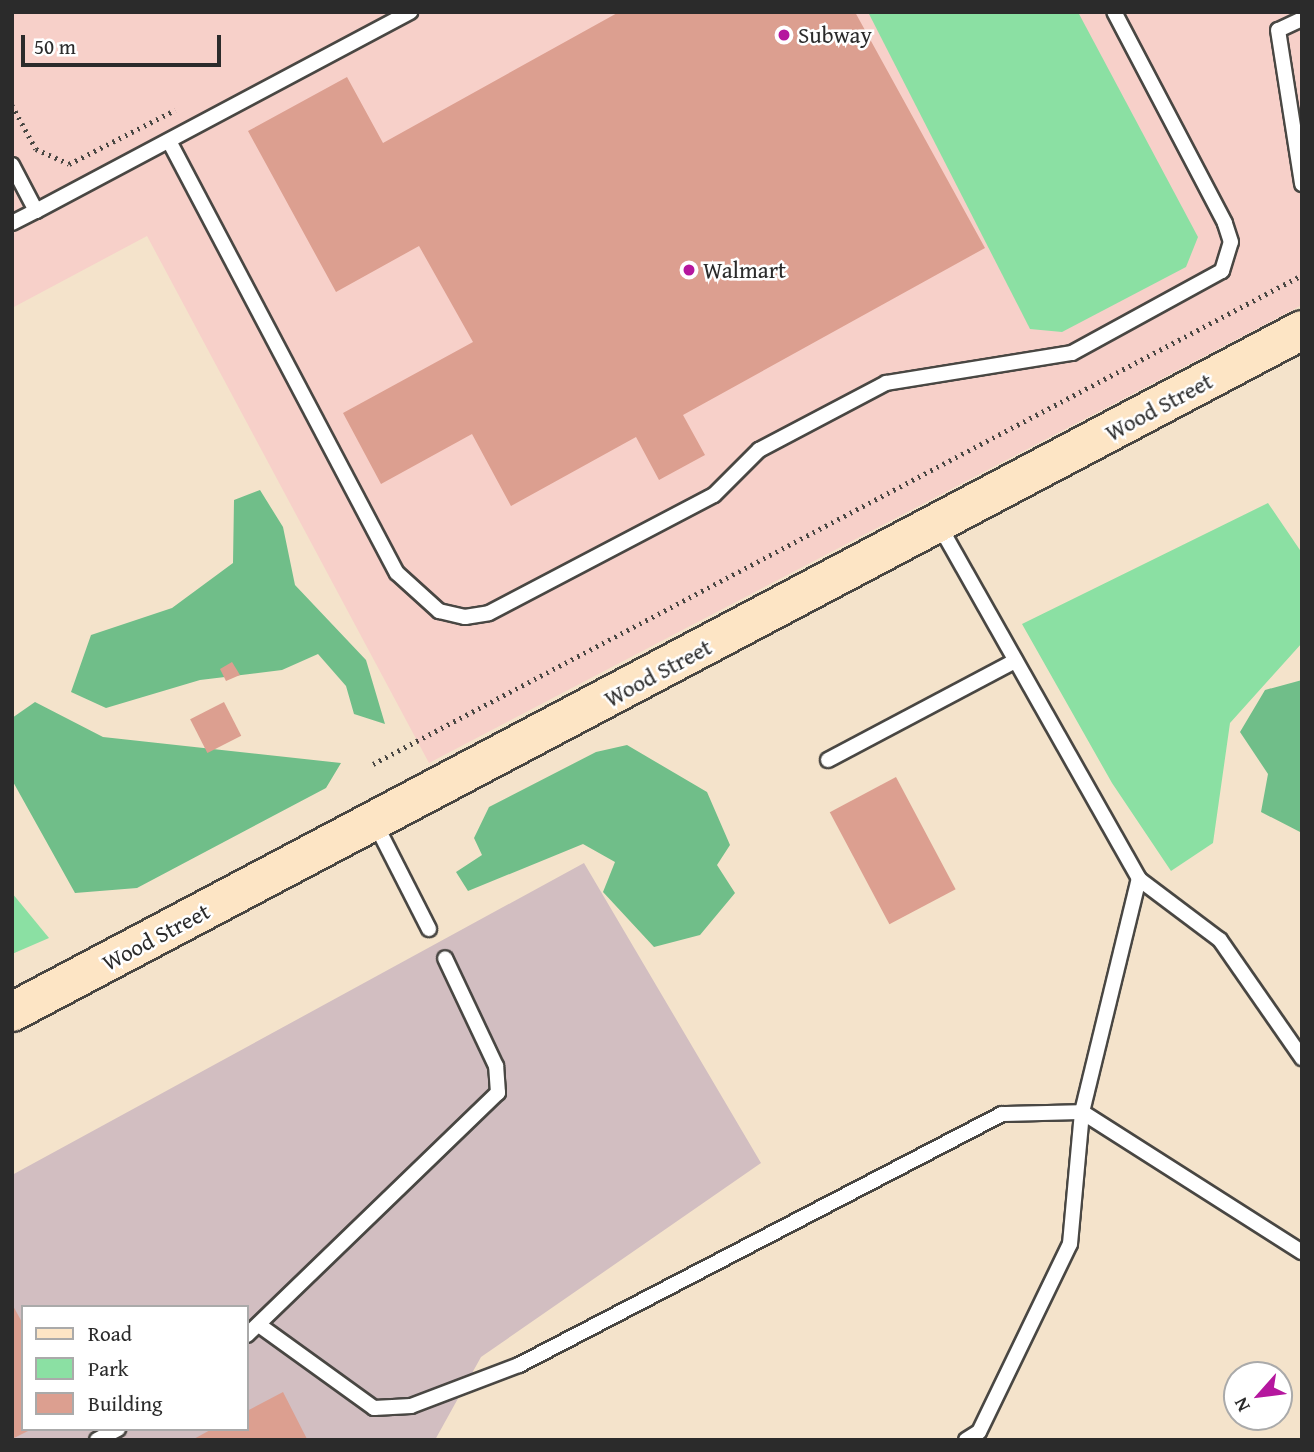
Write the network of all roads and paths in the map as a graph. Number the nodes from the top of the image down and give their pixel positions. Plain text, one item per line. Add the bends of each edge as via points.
1 (410, 12) edge
2 (1114, 12) edge
3 (1302, 19) edge
4 (12, 104) edge
5 (175, 110) dead end
6 (169, 141) junction
7 (12, 165) edge
8 (1302, 184) edge
9 (36, 211) junction
10 (12, 223) edge
11 (1302, 275) edge
12 (1302, 330) edge
13 (939, 526) junction
14 (1015, 660) junction
15 (828, 760) dead end
16 (373, 764) dead end
17 (374, 822) junction
18 (1139, 879) junction
19 (429, 929) dead end
20 (445, 958) dead end
21 (12, 1012) edge
22 (1302, 1058) edge
23 (1082, 1112) junction
24 (1302, 1252) edge
25 (259, 1325) junction
26 (248, 1334) edge
27 (114, 1431) edge
28 (97, 1440) edge
29 (966, 1440) edge

1 - 6 lane
2 - 6 lane via 1225,223 1231,242 1222,271 1072,353 886,383 759,450 714,495 489,612 465,617 439,611 397,573
3 - 8 lane via 1278,30
4 - 5 path via 36,149 69,164
6 - 9 lane
7 - 9 lane
9 - 10 lane
11 - 16 path
12 - 13 street, Wood Street
13 - 14 lane
13 - 17 street, Wood Street
14 - 15 lane
14 - 18 lane
17 - 19 lane
17 - 21 street, Wood Street
18 - 22 lane via 1220,940
18 - 23 lane
20 - 25 lane via 496,1066 498,1093
23 - 24 lane
23 - 25 lane via 1002,1114 519,1365 411,1406 374,1408
23 - 29 lane via 1070,1244 979,1433
25 - 26 lane
27 - 28 lane

